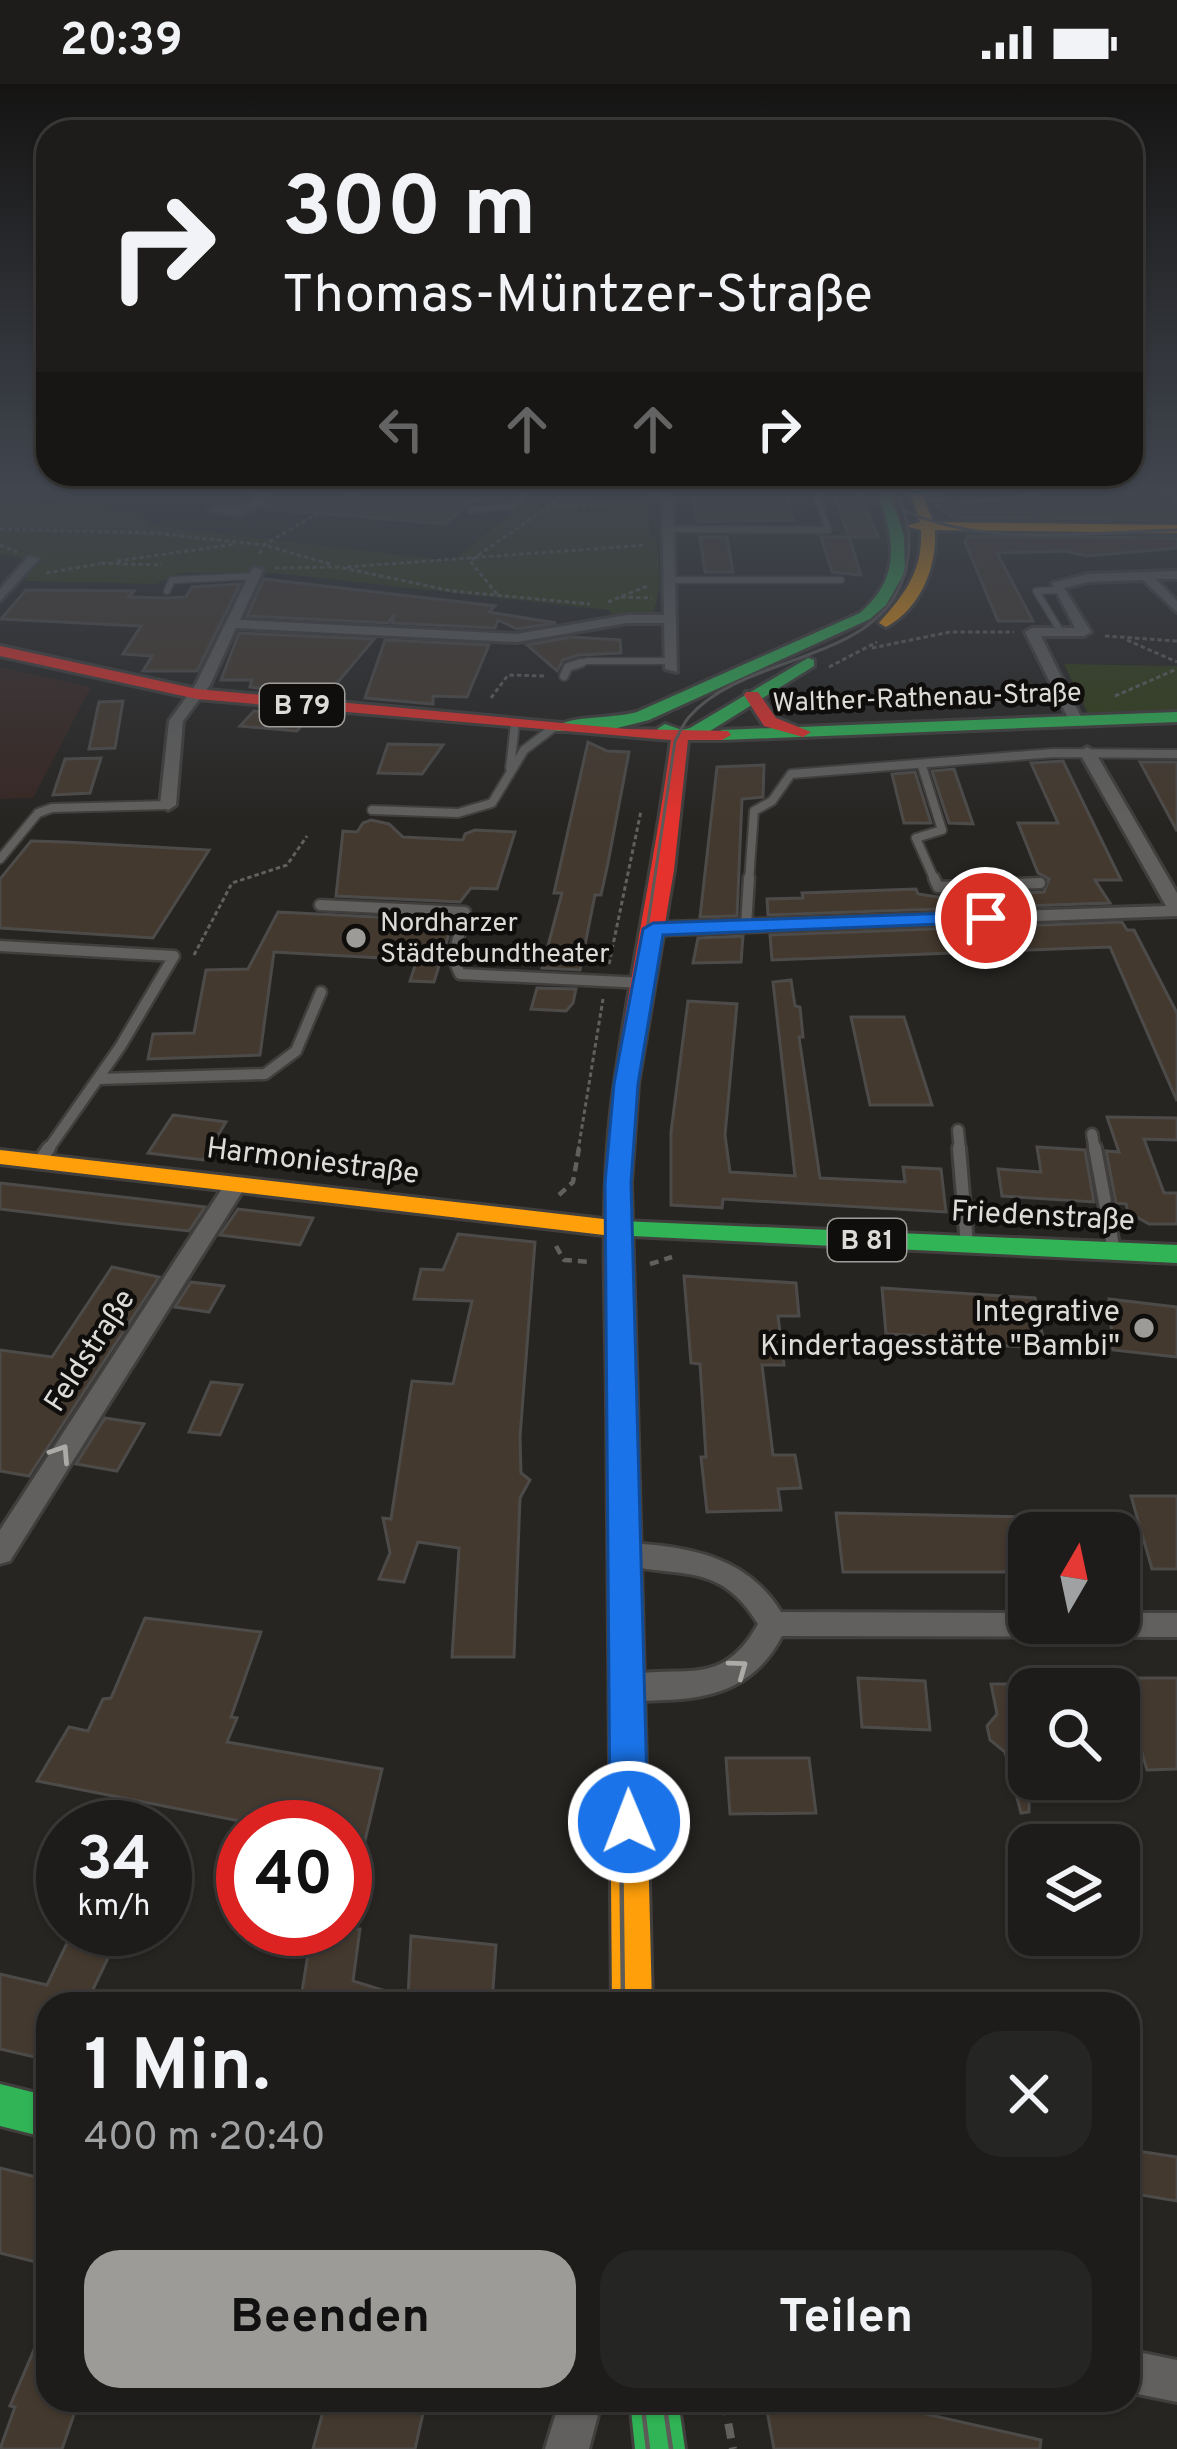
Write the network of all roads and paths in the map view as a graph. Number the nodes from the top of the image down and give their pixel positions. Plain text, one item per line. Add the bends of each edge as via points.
1 (241, 603) edge
2 (587, 603) edge
3 (671, 603) edge
4 (879, 603) edge
5 (906, 603) edge
6 (1044, 603) edge
7 (1067, 603) edge
8 (603, 605) joint
9 (648, 619) junction
10 (671, 619) junction
11 (231, 624) junction
12 (1032, 632) junction
13 (1061, 632) junction
14 (1084, 632) junction
15 (1121, 638) junction
16 (1177, 641) edge
17 (866, 649) dead end
18 (0, 651) edge
19 (1162, 656) junction
20 (672, 665) joint
21 (1177, 665) edge
22 (564, 676) joint
23 (692, 693) junction
24 (197, 694) junction
25 (752, 695) junction
26 (481, 711) dead end
27 (1177, 717) edge
28 (1074, 718) junction
29 (515, 724) junction
30 (554, 728) junction
31 (803, 732) junction
32 (680, 736) junction
33 (1087, 752) junction
34 (1177, 754) edge
35 (922, 766) junction
36 (510, 769) junction
37 (168, 805) joint
38 (371, 810) dead end
39 (0, 859) edge
40 (1040, 883) dead end
41 (320, 905) dead end
42 (1177, 910) edge
43 (746, 926) junction
44 (653, 929) junction
45 (0, 946) edge
46 (644, 983) junction
47 (321, 992) dead end
48 (98, 1079) junction
49 (958, 1130) dead end
50 (1092, 1134) dead end
51 (0, 1157) edge
52 (39, 1162) junction
53 (236, 1184) junction
54 (619, 1229) junction
55 (967, 1245) junction
56 (1114, 1251) junction
57 (1177, 1254) edge
58 (12, 1508) edge
59 (0, 1553) edge
60 (626, 1554) junction
61 (773, 1624) junction
62 (1177, 1625) edge
63 (628, 1688) junction
64 (632, 1992) edge
65 (0, 2105) edge
66 (36, 2114) edge
67 (1140, 2373) edge
68 (1177, 2381) edge
69 (577, 2412) edge
70 (656, 2412) edge
71 (726, 2412) edge
72 (567, 2449) edge
73 (661, 2449) edge
74 (733, 2449) edge

1 - 11 street
2 - 8 path
3 - 10 street
4 - 23 street via 843,629
5 - 25 street
6 - 13 lane
7 - 14 street
8 - 9 path
9 - 10 street
9 - 11 street via 518,638
10 - 20 street
11 - 24 street
12 - 13 street
12 - 17 path via 950,632
12 - 28 street
13 - 14 street
14 - 15 path
15 - 16 path
15 - 19 path
16 - 19 path
18 - 24 street, B 79
19 - 21 path
20 - 22 lane via 587,661
21 - 28 path
22 - 26 path via 508,675
23 - 30 street via 630,721
23 - 32 street via 663,724
24 - 29 street, B 79
24 - 37 street via 176,721
25 - 31 street via 770,722
25 - 32 street
27 - 28 street, Walther-Rathenau-Straße / B 79
28 - 31 street, Walther-Rathenau-Straße / B 79
29 - 30 street, B 79
29 - 36 lane
30 - 32 street, B 79
30 - 36 lane
31 - 32 street, Walther-Rathenau-Straße / B 79
32 - 44 street
33 - 34 lane
33 - 35 lane
33 - 42 street
35 - 40 lane via 942,830 916,838 938,887
35 - 43 lane via 787,776 772,801 754,811
36 - 38 lane via 491,802 458,813
37 - 39 lane via 52,808 38,813
41 - 46 lane via 464,913 454,958 460,974
42 - 43 street
43 - 44 street
44 - 46 street
45 - 48 lane via 174,956
46 - 54 street via 623,1110
47 - 48 lane via 284,1068
48 - 52 lane
49 - 55 lane
50 - 56 lane
51 - 52 street, Harmoniestraße / B 81
52 - 53 street, Harmoniestraße / B 81
53 - 54 street, Harmoniestraße / B 81
58 -> 53 street, Feldstraße
54 - 55 street, Friedenstraße / B 81
54 - 60 street
55 - 56 street, Friedenstraße / B 81
56 - 57 street, Friedenstraße / B 81
58 - 59 street, Feldstraße
60 - 61 street via 715,1566 764,1603
60 - 63 street
61 - 62 street
63 -> 61 street via 712,1684 744,1670
63 - 64 street
65 - 66 street
67 - 68 street
69 - 72 street
70 - 73 street
71 - 74 path

